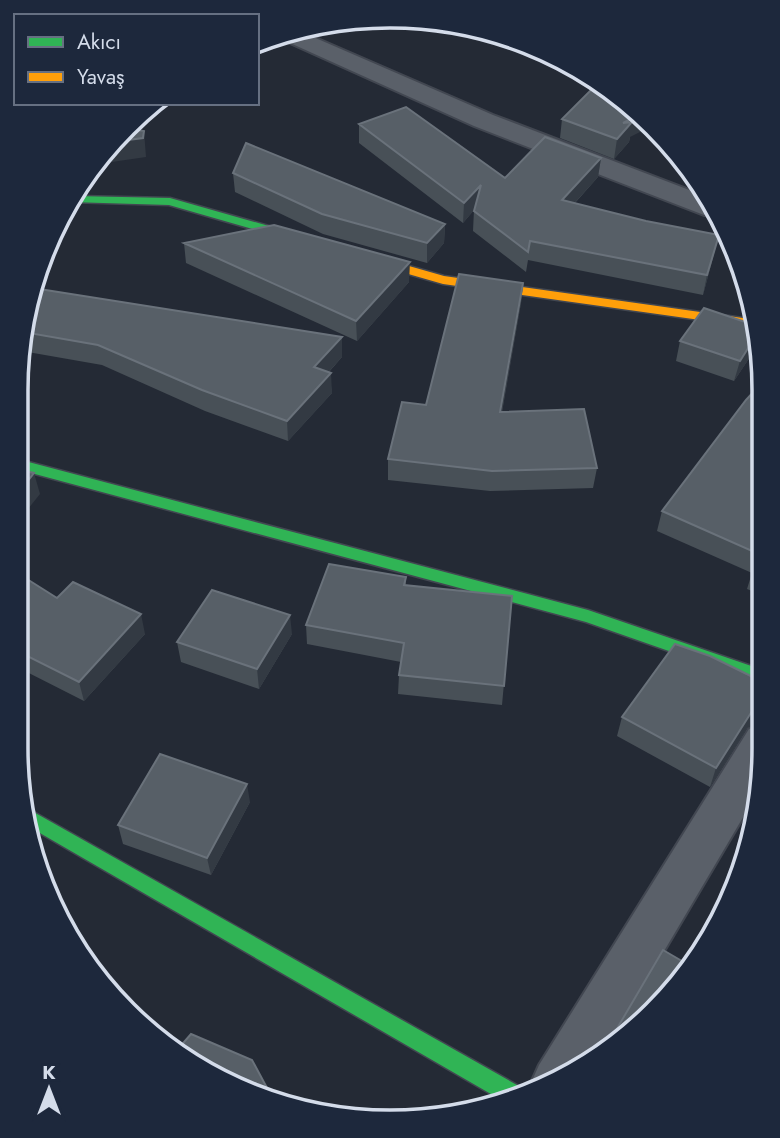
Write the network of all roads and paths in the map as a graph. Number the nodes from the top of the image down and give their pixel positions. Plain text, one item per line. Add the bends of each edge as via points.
1 (299, 39) edge
2 (82, 199) edge
3 (701, 204) edge
4 (746, 322) edge
5 (28, 467) edge
6 (752, 673) edge
7 (751, 763) edge
8 (35, 821) edge
9 (568, 1064) edge
10 (506, 1091) edge

1 - 3 street via 565,156
2 - 4 street via 170,202 443,281
5 - 6 street via 588,616
7 - 9 street
8 - 10 street

